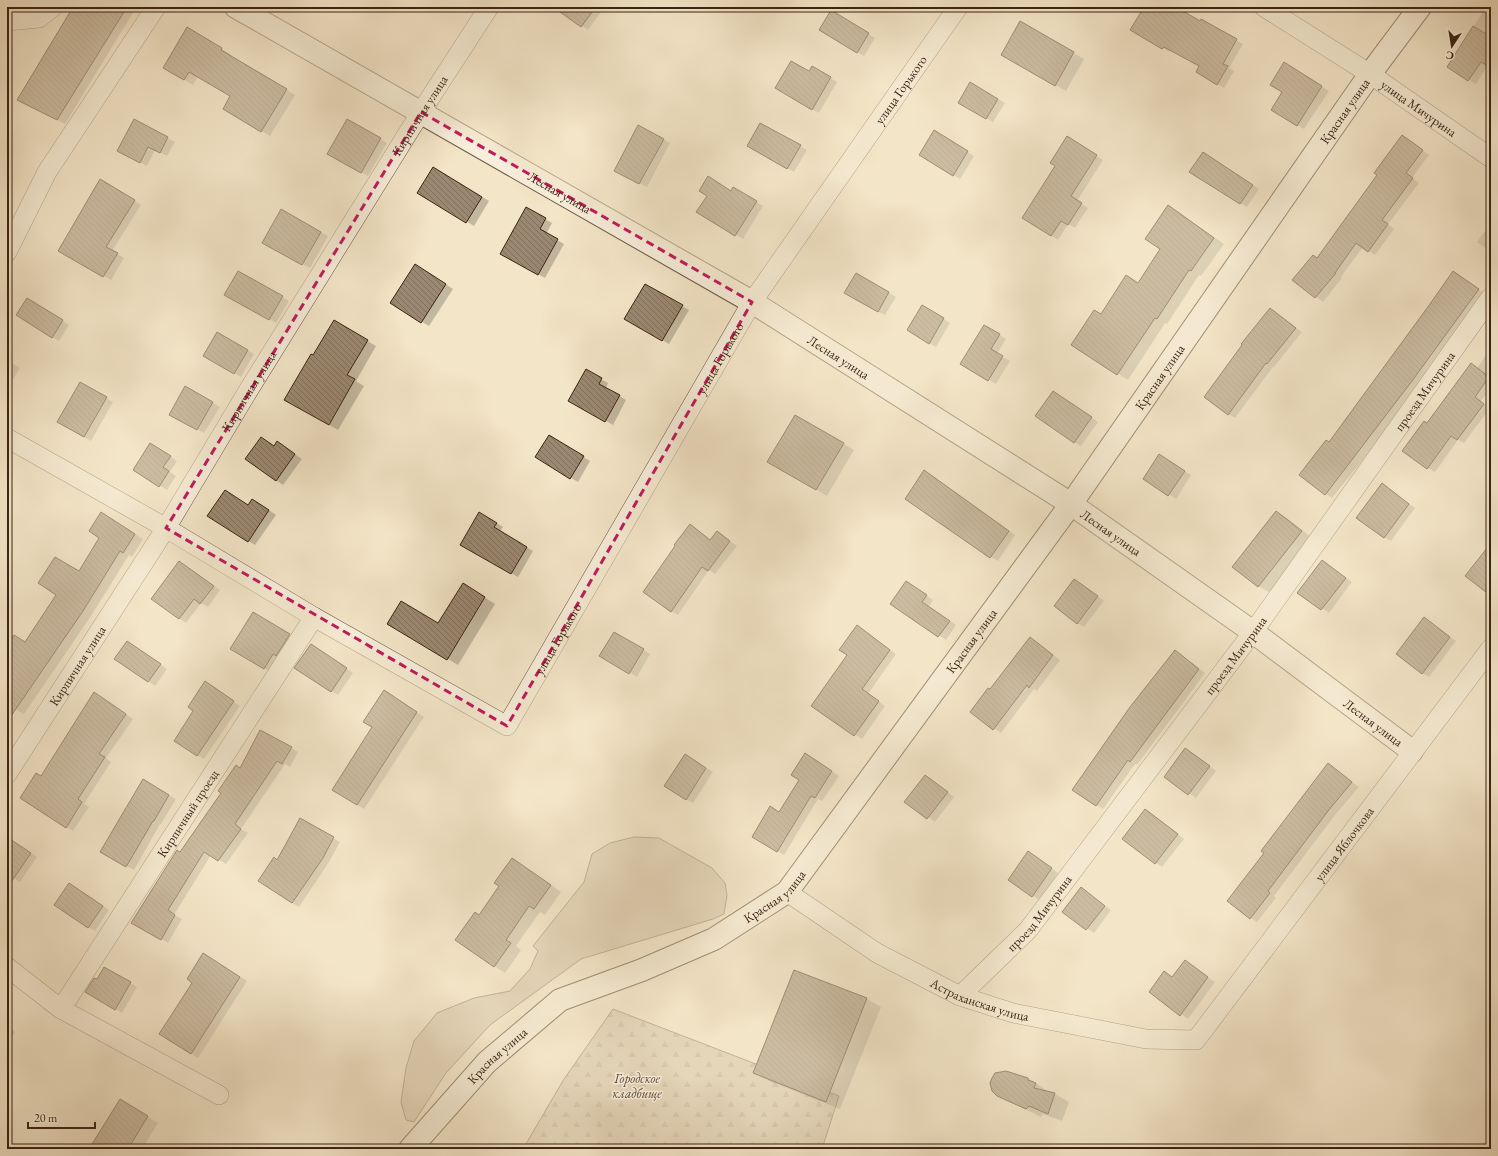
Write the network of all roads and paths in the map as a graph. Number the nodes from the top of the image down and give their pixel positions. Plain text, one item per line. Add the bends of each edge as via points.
1 (53, 7) edge
2 (156, 7) edge
3 (236, 7) edge
4 (488, 7) edge
5 (958, 7) edge
6 (1264, 7) edge
7 (1420, 7) edge
8 (7, 21) edge
9 (1370, 74) junction
10 (421, 112) junction
11 (1491, 158) edge
12 (7, 252) edge
13 (1491, 297) edge
14 (752, 302) junction
15 (7, 438) edge
16 (1071, 504) junction
17 (166, 528) junction
18 (314, 617) junction
19 (1252, 632) junction
20 (1491, 648) edge
21 (1412, 751) junction
22 (7, 774) edge
23 (787, 892) junction
24 (7, 967) edge
25 (960, 996) junction
26 (61, 1009) junction
27 (1196, 1040) joint
28 (219, 1095) dead end
29 (410, 1149) edge

1 - 8 street via 39,18
2 - 12 street via 47,172
3 - 10 main road, Лесная улица
4 - 10 street, Кирпичная улица
5 - 14 street, улица Горького
6 - 9 street, улица Мичурина
7 - 9 main road, Красная улица
9 - 11 street, улица Мичурина
9 - 16 main road, Красная улица
10 - 14 main road, Лесная улица
10 - 17 street, Кирпичная улица
13 - 19 street, проезд Мичурина
14 - 16 main road, Лесная улица
14 - 18 street, улица Горького via 507,726
15 - 17 street
16 - 19 main road, Лесная улица
16 - 23 main road, Красная улица
17 - 18 street
17 - 22 street, Кирпичная улица
18 - 26 street, Кирпичный проезд
19 - 21 main road, Лесная улица
19 - 25 street, проезд Мичурина via 1028,930
20 - 21 street, улица Яблочкова
21 - 27 street, улица Яблочкова
23 - 25 street, Астраханская улица via 877,953
23 - 29 main road, Красная улица via 714,939 642,970 560,1000 487,1062
24 - 26 street
25 - 27 street, Астраханская улица via 1013,1014 1146,1040
26 - 28 street

